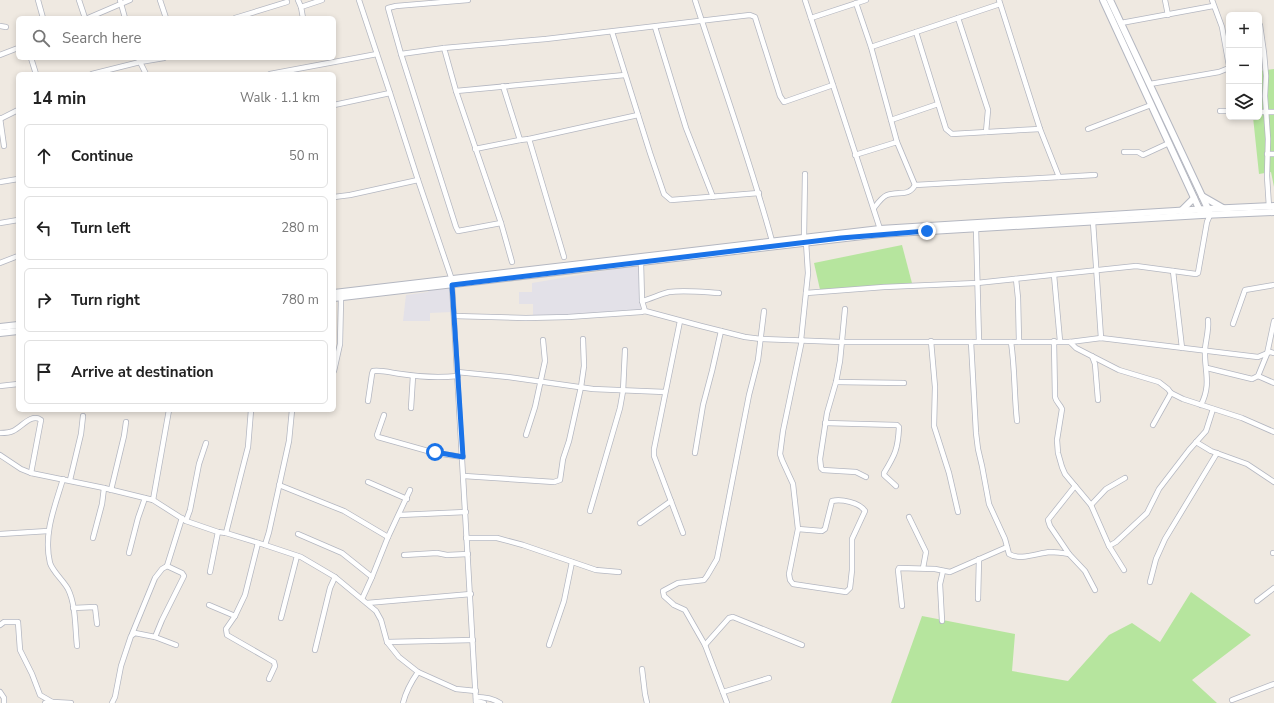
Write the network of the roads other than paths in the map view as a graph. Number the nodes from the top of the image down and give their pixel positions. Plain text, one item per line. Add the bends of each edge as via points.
1 (38, 0) edge
2 (79, 0) edge
3 (130, 0) edge
4 (160, 0) edge
5 (298, 0) edge
6 (322, 0) edge
7 (359, 0) edge
8 (468, 0) edge
9 (695, 0) edge
10 (805, 0) edge
11 (866, 0) edge
12 (1103, 0) edge
13 (1110, 0) edge
14 (1166, 0) edge
15 (1212, 0) edge
16 (120, 2) edge
17 (287, 2) dead end
18 (1000, 2) edge
19 (856, 3) junction
20 (1213, 6) junction
21 (301, 7) junction
22 (1168, 15) junction
23 (42, 16) edge
24 (86, 16) edge
25 (91, 16) edge
26 (124, 16) edge
27 (165, 16) edge
28 (242, 16) edge
29 (303, 16) edge
30 (811, 18) junction
31 (958, 18) junction
32 (702, 21) junction
33 (1121, 23) junction
34 (0, 26) edge
35 (6, 27) dead end
36 (655, 27) junction
37 (612, 32) junction
38 (916, 32) junction
39 (1262, 39) edge
40 (871, 47) junction
41 (444, 48) junction
42 (16, 49) edge
43 (1226, 50) edge
44 (377, 54) junction
45 (401, 54) junction
46 (0, 55) edge
47 (32, 60) edge
48 (139, 60) edge
49 (1226, 68) edge
50 (35, 72) edge
51 (102, 72) edge
52 (145, 72) edge
53 (281, 72) edge
54 (626, 75) junction
55 (1150, 84) junction
56 (833, 85) junction
57 (503, 86) junction
58 (456, 91) junction
59 (390, 93) junction
60 (938, 104) junction
61 (336, 105) edge
62 (1151, 105) junction
63 (16, 111) edge
64 (1220, 111) dead end
65 (1226, 111) edge
66 (1262, 112) edge
67 (1266, 112) junction
68 (1274, 112) edge
69 (638, 115) junction
70 (0, 119) edge
71 (891, 120) junction
72 (1040, 129) junction
73 (1088, 129) dead end
74 (986, 132) junction
75 (529, 139) junction
76 (520, 140) junction
77 (897, 142) junction
78 (1169, 143) junction
79 (4, 146) dead end
80 (475, 149) junction
81 (1124, 152) dead end
82 (1267, 154) junction
83 (1274, 154) edge
84 (855, 155) junction
85 (805, 174) dead end
86 (1095, 174) dead end
87 (1059, 177) junction
88 (16, 179) edge
89 (418, 180) junction
90 (0, 182) edge
91 (915, 185) junction
92 (759, 193) junction
93 (1202, 196) junction
94 (336, 197) edge
95 (713, 197) junction
96 (1194, 198) junction
97 (1272, 206) edge
98 (874, 208) junction
99 (1224, 209) junction
100 (1181, 211) junction
101 (1201, 212) junction
102 (1209, 212) junction
103 (1274, 212) edge
104 (16, 220) edge
105 (1093, 222) junction
106 (1207, 222) junction
107 (0, 223) edge
108 (500, 223) junction
109 (976, 228) junction
110 (880, 229) junction
111 (805, 240) junction
112 (772, 241) junction
113 (16, 257) edge
114 (564, 257) dead end
115 (512, 262) dead end
116 (641, 262) junction
117 (0, 263) edge
118 (1096, 271) junction
119 (1173, 272) junction
120 (1054, 275) junction
121 (1016, 279) junction
122 (452, 282) junction
123 (977, 283) junction
124 (1274, 285) edge
125 (336, 293) edge
126 (719, 293) dead end
127 (806, 293) junction
128 (336, 298) edge
129 (341, 298) junction
130 (642, 301) junction
131 (845, 309) dead end
132 (645, 311) junction
133 (764, 311) dead end
134 (454, 316) junction
135 (1208, 320) dead end
136 (680, 321) junction
137 (1274, 321) edge
138 (1233, 324) dead end
139 (16, 325) edge
140 (0, 327) edge
141 (16, 331) edge
142 (721, 331) junction
143 (0, 333) edge
144 (1101, 338) junction
145 (761, 339) junction
146 (543, 340) dead end
147 (583, 340) dead end
148 (802, 340) junction
149 (1057, 341) junction
150 (841, 342) junction
151 (930, 342) junction
152 (970, 342) junction
153 (978, 342) junction
154 (1011, 342) junction
155 (1019, 342) junction
156 (1070, 342) junction
157 (1182, 348) junction
158 (625, 350) dead end
159 (1205, 351) junction
160 (1274, 353) edge
161 (1267, 354) junction
162 (1092, 356) junction
163 (336, 362) edge
164 (1207, 368) junction
165 (458, 374) junction
166 (413, 376) junction
167 (1258, 376) junction
168 (541, 382) junction
169 (836, 382) junction
170 (904, 383) dead end
171 (1274, 383) edge
172 (16, 384) edge
173 (0, 386) edge
174 (581, 387) junction
175 (623, 391) junction
176 (665, 392) junction
177 (1171, 393) junction
178 (1098, 400) dead end
179 (368, 401) dead end
180 (1201, 405) junction
181 (410, 408) dead end
182 (1214, 409) junction
183 (169, 412) edge
184 (251, 412) edge
185 (292, 412) edge
186 (384, 415) dead end
187 (83, 416) dead end
188 (1017, 421) dead end
189 (126, 422) dead end
190 (826, 423) junction
191 (1153, 425) dead end
192 (1274, 432) edge
193 (0, 433) edge
194 (526, 435) dead end
195 (1196, 442) junction
196 (206, 443) dead end
197 (695, 453) dead end
198 (1217, 453) junction
199 (1, 457) edge
200 (463, 457) junction
201 (31, 473) junction
202 (464, 476) junction
203 (866, 477) dead end
204 (1126, 478) dead end
205 (63, 479) junction
206 (70, 480) junction
207 (368, 482) dead end
208 (1274, 482) edge
209 (279, 485) junction
210 (896, 486) dead end
211 (1075, 486) junction
212 (104, 488) junction
213 (111, 490) junction
214 (410, 490) dead end
215 (145, 498) junction
216 (406, 499) junction
217 (153, 500) junction
218 (671, 501) junction
219 (1091, 505) junction
220 (590, 511) dead end
221 (466, 512) junction
222 (958, 512) dead end
223 (399, 515) junction
224 (909, 517) dead end
225 (184, 519) junction
226 (640, 523) dead end
227 (798, 529) junction
228 (48, 531) junction
229 (218, 532) junction
230 (226, 533) junction
231 (683, 533) dead end
232 (0, 534) edge
233 (298, 534) dead end
234 (388, 537) junction
235 (93, 538) dead end
236 (466, 538) junction
237 (258, 543) junction
238 (264, 544) junction
239 (1109, 546) junction
240 (1007, 547) junction
241 (129, 553) dead end
242 (468, 554) junction
243 (1069, 554) junction
244 (297, 556) junction
245 (404, 556) dead end
246 (979, 559) junction
247 (572, 562) junction
248 (167, 566) junction
249 (923, 568) junction
250 (1124, 570) dead end
251 (943, 571) junction
252 (210, 572) dead end
253 (619, 572) dead end
254 (335, 577) junction
255 (372, 578) junction
256 (1150, 582) dead end
257 (1274, 588) edge
258 (1095, 590) dead end
259 (471, 594) junction
260 (362, 599) junction
261 (978, 599) dead end
262 (1257, 601) dead end
263 (366, 603) junction
264 (209, 605) dead end
265 (902, 606) dead end
266 (73, 608) junction
267 (234, 616) junction
268 (281, 618) dead end
269 (942, 621) dead end
270 (97, 624) dead end
271 (0, 625) edge
272 (132, 634) junction
273 (155, 637) junction
274 (473, 640) junction
275 (387, 642) junction
276 (176, 645) dead end
277 (549, 645) dead end
278 (705, 645) junction
279 (802, 645) dead end
280 (76, 646) dead end
281 (316, 650) dead end
282 (642, 669) dead end
283 (418, 672) junction
284 (769, 678) dead end
285 (269, 679) dead end
286 (1274, 684) edge
287 (0, 692) edge
288 (723, 692) junction
289 (476, 698) edge
290 (1232, 700) dead end
291 (53, 702) edge
292 (4, 703) edge
293 (45, 703) edge
294 (71, 703) edge
295 (112, 703) edge
296 (404, 703) edge
297 (484, 703) edge
298 (500, 703) edge
299 (647, 703) edge
300 (727, 703) edge

1 - 23 street
2 - 24 street
3 - 16 street
4 - 27 street
5 - 21 street
6 - 21 street
7 - 44 street
8 - 45 street via 388,8
9 - 32 street
10 - 30 street
11 - 19 street
12 - 62 main road
13 - 33 main road
14 - 22 street
15 - 20 street
16 - 25 street
16 - 26 street
17 - 28 street
18 - 31 street
18 - 72 street
19 - 30 street
19 - 40 street
20 - 22 street
20 - 43 street via 1222,27
21 - 29 street
22 - 33 street
30 - 56 street
31 - 38 street
31 - 74 street via 988,110
32 - 36 street
32 - 56 street via 750,15 756,17 784,102
32 - 92 street
33 - 55 main road
34 - 35 street
36 - 37 street
36 - 95 street via 686,128
37 - 41 street
37 - 54 street
38 - 40 street
38 - 60 street
39 - 67 street
40 - 71 street
41 - 45 street
41 - 58 street
42 - 46 street
44 - 53 street
44 - 59 street
45 - 108 street via 458,231
47 - 50 street
48 - 51 street
48 - 52 street
49 - 55 street via 1219,72
54 - 57 street
54 - 69 street
55 - 93 main road
56 - 84 street
57 - 58 street
57 - 76 street
58 - 80 street
59 - 61 street
59 - 89 street
60 - 71 street
60 - 74 street via 946,129 952,134
62 - 73 street
62 - 78 main road
63 - 70 street
64 - 65 street
66 - 67 street
67 - 68 street
67 - 82 street
69 - 75 street
69 - 95 street via 664,194 671,200
70 - 79 street
71 - 77 street
72 - 74 street
72 - 87 street
75 - 76 street
75 - 114 street
76 - 80 street
77 - 84 street
77 - 91 street
78 - 81 street via 1143,155 1138,152
78 - 96 main road
80 - 108 street
82 - 83 street
82 - 97 street via 1267,176
84 - 98 street
85 - 111 street
86 - 87 street
87 - 91 street
88 - 90 street
89 - 94 street
89 - 122 street
91 - 98 street via 913,190 906,193 886,196
92 - 95 street
92 - 112 street
93 - 99 main road
93 - 102 main road
96 - 100 main road
96 - 101 main road
97 - 99 main road
98 - 110 street
99 - 102 main road
100 - 101 main road
100 - 110 main road
101 - 102 main road
101 - 105 main road
101 - 106 street
102 - 103 main road
102 - 106 street
104 - 107 street
105 - 109 main road
105 - 118 street
106 - 119 street via 1198,273 1193,275
108 - 115 street
109 - 111 main road
109 - 123 street
110 - 111 main road
111 - 112 main road
111 - 116 main road
111 - 127 street via 808,273
112 - 122 main road
113 - 117 street
116 - 122 main road
116 - 130 street
118 - 119 street via 1136,266
118 - 120 street
118 - 144 street
119 - 157 street
120 - 121 street
120 - 149 street
121 - 123 street
121 - 155 street
122 - 125 main road
122 - 129 main road
122 - 134 street
123 - 127 street
123 - 153 street
124 - 138 street via 1245,290
126 - 130 street via 668,292
127 - 148 street
128 - 129 main road
129 - 163 street via 340,344
130 - 132 street
131 - 150 street
132 - 134 street via 568,318
132 - 136 street
133 - 145 street
134 - 165 street
135 - 159 street
136 - 142 street
136 - 176 street
137 - 161 street
139 - 140 main road
141 - 143 main road
142 - 145 street
142 - 197 street via 703,405
144 - 156 street
144 - 157 street
145 - 148 street
145 - 278 street via 717,559 704,580 678,583 663,591 667,599 685,610
146 - 168 street
147 - 174 street via 584,366
148 - 150 street
148 - 227 street via 780,454 793,484
149 - 155 street
149 - 156 street
149 - 211 street via 1055,397 1062,409 1057,440 1058,453 1065,474
150 - 151 street
150 - 169 street
151 - 152 street
151 - 222 street via 936,387 934,426
152 - 153 street
152 - 240 street via 978,448 989,504
153 - 154 street
154 - 155 street
154 - 188 street
156 - 162 street
157 - 159 street
158 - 175 street
159 - 161 street via 1258,356
159 - 164 street
160 - 161 street
161 - 167 street
162 - 177 street via 1119,370 1159,382
162 - 178 street
164 - 167 street via 1252,379
164 - 180 street via 1207,385
165 - 166 street via 440,378
165 - 168 street via 482,373
165 - 200 street
166 - 179 street via 373,371
166 - 181 street
167 - 171 street
168 - 174 street
168 - 194 street
169 - 170 street
169 - 190 street
172 - 173 street
174 - 175 street
174 - 202 street via 559,482
175 - 176 street
175 - 220 street
176 - 218 street via 654,456
177 - 180 street
177 - 191 street
180 - 182 street
182 - 192 street
182 - 195 street via 1206,431
183 - 217 street
184 - 230 street via 248,447
185 - 209 street via 289,441
186 - 200 street via 378,437
187 - 206 street
189 - 213 street
190 - 203 street via 821,468 826,471 856,472
190 - 210 street via 898,425 898,443 884,473
193 - 201 street via 12,431 33,418 41,420
195 - 198 street
195 - 239 street via 1160,489 1147,513
196 - 225 street via 190,510
198 - 208 street via 1247,464
198 - 256 street via 1165,539
199 - 201 street via 21,470
200 - 202 street
201 - 205 street
202 - 221 street
204 - 219 street via 1106,489
205 - 206 street
205 - 228 street
206 - 212 street
207 - 216 street
209 - 234 street via 344,511
209 - 238 street
211 - 219 street
211 - 243 street via 1048,520
212 - 213 street
212 - 235 street
213 - 215 street
214 - 216 street
215 - 217 street
215 - 241 street
216 - 223 street
217 - 225 street
218 - 226 street
218 - 231 street
219 - 239 street
221 - 223 street
221 - 236 street
223 - 234 street
224 - 249 street via 926,552
225 - 229 street
225 - 248 street
227 - 227 street via 825,529 832,501 839,500 863,508 863,517 852,539 850,588 846,592 793,584 790,574
228 - 232 street
228 - 266 street via 51,566 68,589
229 - 230 street
229 - 252 street
230 - 237 street
233 - 255 street via 342,553
234 - 255 street
236 - 242 street
236 - 247 street via 497,538
237 - 238 street
237 - 267 street via 245,595
238 - 244 street
239 - 250 street
240 - 243 street via 1012,556 1051,552
240 - 246 street
242 - 245 street
242 - 259 street
243 - 258 street via 1088,575
244 - 254 street
244 - 268 street
246 - 251 street via 953,571
246 - 261 street
247 - 253 street via 596,570
247 - 277 street via 564,601
248 - 272 street via 156,578
248 - 273 street via 184,576
249 - 251 street
249 - 265 street via 899,568
251 - 269 street via 940,584
254 - 260 street
254 - 281 street via 330,588
255 - 260 street
257 - 262 street
259 - 263 street
259 - 274 street
260 - 263 street
263 - 275 street via 376,611 381,620
264 - 267 street
266 - 270 street via 95,607
266 - 280 street
267 - 285 street via 226,629 227,635 274,662 275,666
271 - 291 street via 4,622 18,622 20,650 40,695
272 - 273 street
272 - 295 street
273 - 276 street
274 - 275 street
274 - 289 street
275 - 283 street via 399,657
278 - 279 street via 729,618 733,617
278 - 288 street
282 - 299 street
283 - 289 street
283 - 296 street via 408,688
284 - 288 street
286 - 290 street
287 - 292 street
288 - 300 street
289 - 297 street
289 - 298 street via 484,696
291 - 293 street
291 - 294 street

